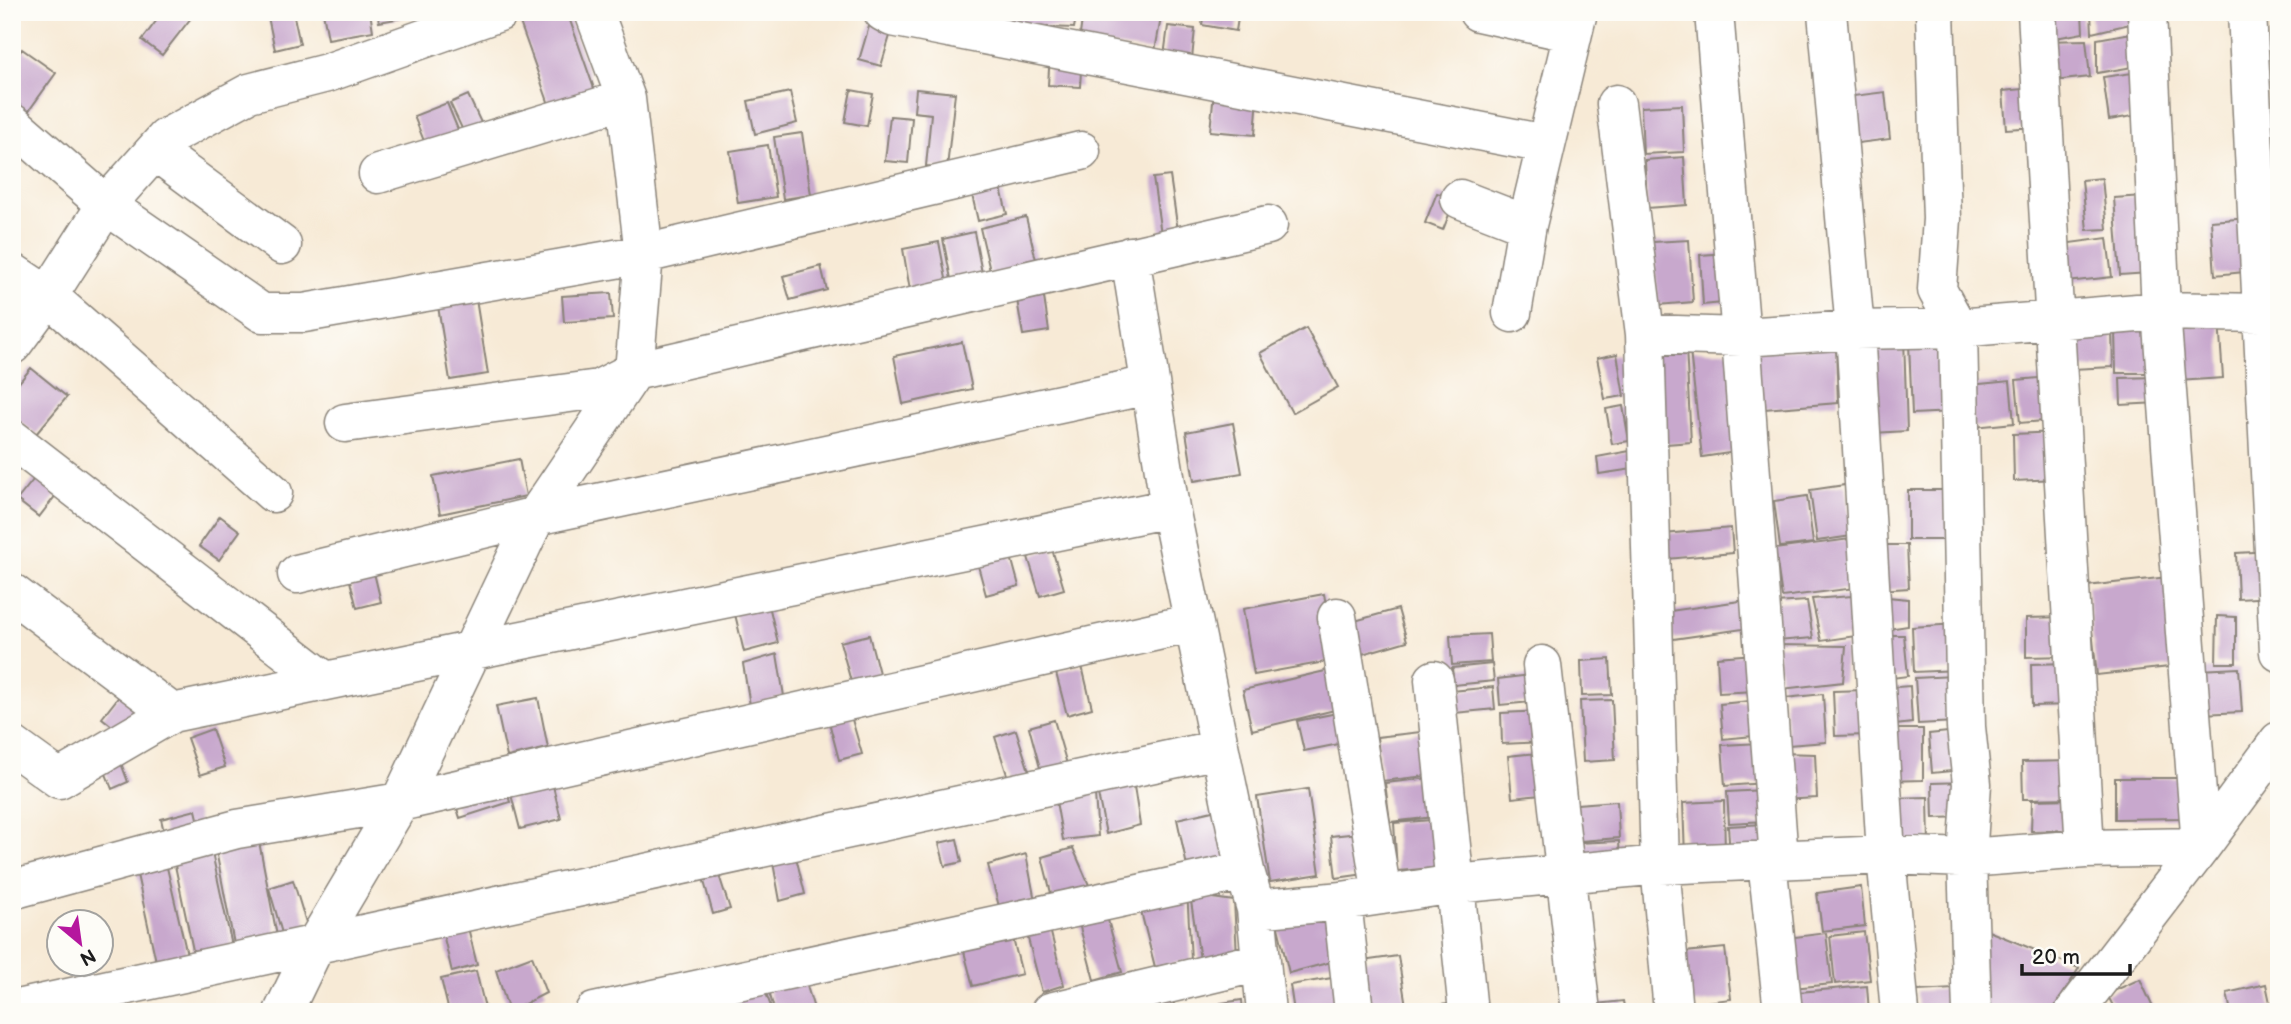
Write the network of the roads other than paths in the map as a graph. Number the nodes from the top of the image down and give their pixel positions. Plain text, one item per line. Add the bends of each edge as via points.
1 (499, 12) edge
2 (594, 12) edge
3 (883, 12) edge
4 (1478, 12) edge
5 (1714, 12) edge
6 (1827, 12) edge
7 (1935, 12) edge
8 (2037, 12) edge
9 (2147, 12) edge
10 (2246, 12) edge
11 (1575, 23) edge
12 (626, 99) junction
13 (1616, 104) dead end
14 (12, 123) edge
15 (1545, 144) junction
16 (155, 151) junction
17 (1080, 151) dead end
18 (378, 174) dead end
19 (1460, 199) dead end
20 (106, 205) junction
21 (1268, 225) dead end
22 (1527, 225) junction
23 (282, 245) dead end
24 (644, 254) junction
25 (1130, 256) junction
26 (12, 272) edge
27 (48, 296) junction
28 (2161, 311) junction
29 (1512, 313) dead end
30 (2269, 313) edge
31 (2056, 321) junction
32 (1958, 328) junction
33 (1855, 330) junction
34 (1645, 334) junction
35 (1741, 337) junction
36 (12, 345) edge
37 (634, 371) junction
38 (1149, 385) junction
39 (345, 423) dead end
40 (12, 439) edge
41 (273, 493) dead end
42 (1170, 508) junction
43 (536, 516) junction
44 (297, 574) dead end
45 (12, 593) edge
46 (1337, 617) dead end
47 (1193, 623) junction
48 (471, 650) junction
49 (2279, 652) edge
50 (1542, 665) dead end
51 (1434, 680) dead end
52 (324, 681) junction
53 (172, 713) junction
54 (2279, 741) edge
55 (12, 745) edge
56 (1219, 750) junction
57 (400, 802) junction
58 (2201, 847) junction
59 (2085, 849) junction
60 (1886, 855) junction
61 (1968, 858) junction
62 (1773, 860) junction
63 (1660, 865) junction
64 (1245, 871) junction
65 (1565, 876) junction
66 (1455, 884) junction
67 (12, 890) edge
68 (1382, 895) junction
69 (1342, 901) junction
70 (1256, 909) junction
71 (317, 942) junction
72 (1260, 962) junction
73 (12, 1010) edge
74 (283, 1012) edge
75 (594, 1012) edge
76 (1050, 1012) edge
77 (1266, 1012) edge
78 (1354, 1012) edge
79 (1468, 1012) edge
80 (1581, 1012) edge
81 (1673, 1012) edge
82 (1783, 1012) edge
83 (1900, 1012) edge
84 (1972, 1012) edge
85 (2074, 1012) edge

1 - 16 street via 327,73 249,93 166,138
2 - 12 street
3 - 15 street
4 - 11 street
5 - 35 street
6 - 33 street
7 - 32 street via 1942,219 1937,290
8 - 31 street
9 - 28 street
10 - 30 street
11 - 15 street
12 - 18 street
12 - 24 street
13 - 34 street
14 - 20 street
15 - 22 street
16 - 20 street
16 - 23 street
17 - 24 street
19 - 22 street
20 - 24 street via 262,313 304,313
20 - 27 street
21 - 25 street
22 - 29 street
24 - 37 street
25 - 37 street
25 - 38 street
26 - 27 street
27 - 36 street
27 - 41 street
28 - 30 street
28 - 31 street
28 - 58 street
30 - 49 street
31 - 32 street
31 - 59 street
32 - 33 street
32 - 61 street via 1965,727 1972,784
33 - 35 street
33 - 60 street
34 - 35 street
34 - 63 street
35 - 62 street
37 - 39 street via 599,388
37 - 43 street
38 - 42 street
38 - 43 street
40 - 52 street
42 - 47 street
42 - 48 street
43 - 44 street
43 - 48 street
45 - 53 street
46 - 68 street
47 - 56 street
47 - 57 street
48 - 52 street
48 - 57 street
50 - 65 street
51 - 66 street
52 - 53 street
53 - 55 street via 59,779
54 - 58 street
56 - 64 street
56 - 71 street
57 - 67 street via 237,829
57 - 71 street
58 - 59 street
58 - 85 street
59 - 61 street
60 - 61 street
60 - 62 street
60 - 83 street
61 - 84 street
62 - 63 street
62 - 82 street
63 - 65 street
63 - 81 street
64 - 70 street
64 - 75 street
65 - 66 street
65 - 80 street
66 - 68 street
66 - 79 street
68 - 69 street
69 - 70 street
69 - 78 street
70 - 72 street
71 - 73 street
71 - 74 street
72 - 76 street
72 - 77 street

